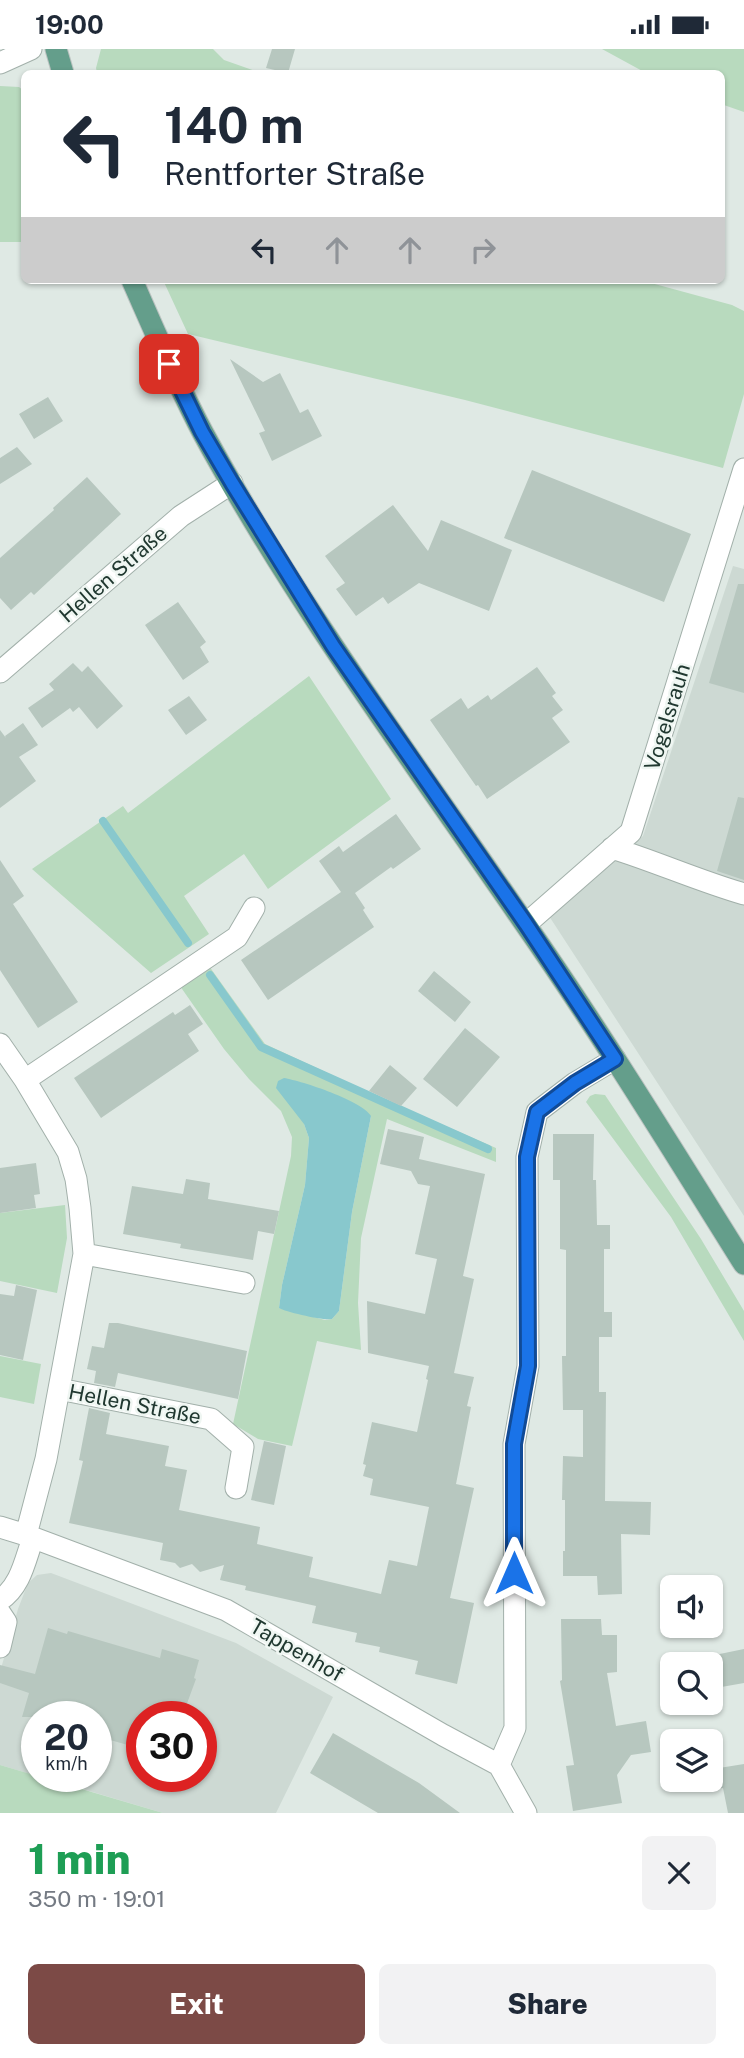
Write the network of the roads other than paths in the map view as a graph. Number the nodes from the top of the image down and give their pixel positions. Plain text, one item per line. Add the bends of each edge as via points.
1 (31, 49) edge
2 (56, 49) edge
3 (0, 63) edge
4 (62, 70) edge
5 (134, 284) edge
6 (744, 469) edge
7 (232, 483) junction
8 (0, 671) edge
9 (612, 848) junction
10 (744, 894) edge
11 (254, 908) dead end
12 (526, 924) junction
13 (0, 1044) edge
14 (615, 1059) junction
15 (25, 1080) junction
16 (84, 1254) junction
17 (744, 1264) edge
18 (244, 1283) dead end
19 (59, 1389) junction
20 (236, 1488) dead end
21 (0, 1527) edge
22 (30, 1536) junction
23 (0, 1600) edge
24 (0, 1613) edge
25 (0, 1647) edge
26 (499, 1765) junction
27 (526, 1813) edge

1 - 3 street
2 - 4 main road
5 - 7 main road via 197,422
6 - 9 street, Vogelsrauh via 631,831
7 - 8 street, Hellen Straße via 181,516
7 - 12 main road via 333,646
9 - 10 street
9 - 12 street, Vogelsrauh
11 - 15 street via 237,937
12 - 14 main road
13 - 15 street, Hellen Straße
14 - 17 main road
14 - 26 street via 537,1112 527,1157 528,1366 514,1444 515,1728
15 - 16 street, Hellen Straße via 68,1152 76,1179
16 - 18 street
16 - 19 street, Hellen Straße
19 - 20 street, Hellen Straße via 211,1419 243,1447
19 - 22 street, Hellen Straße
21 - 22 street, Tappenhof
22 - 23 street via 18,1582
22 - 26 street, Tappenhof via 226,1610
24 - 25 street via 6,1622
26 - 27 street

